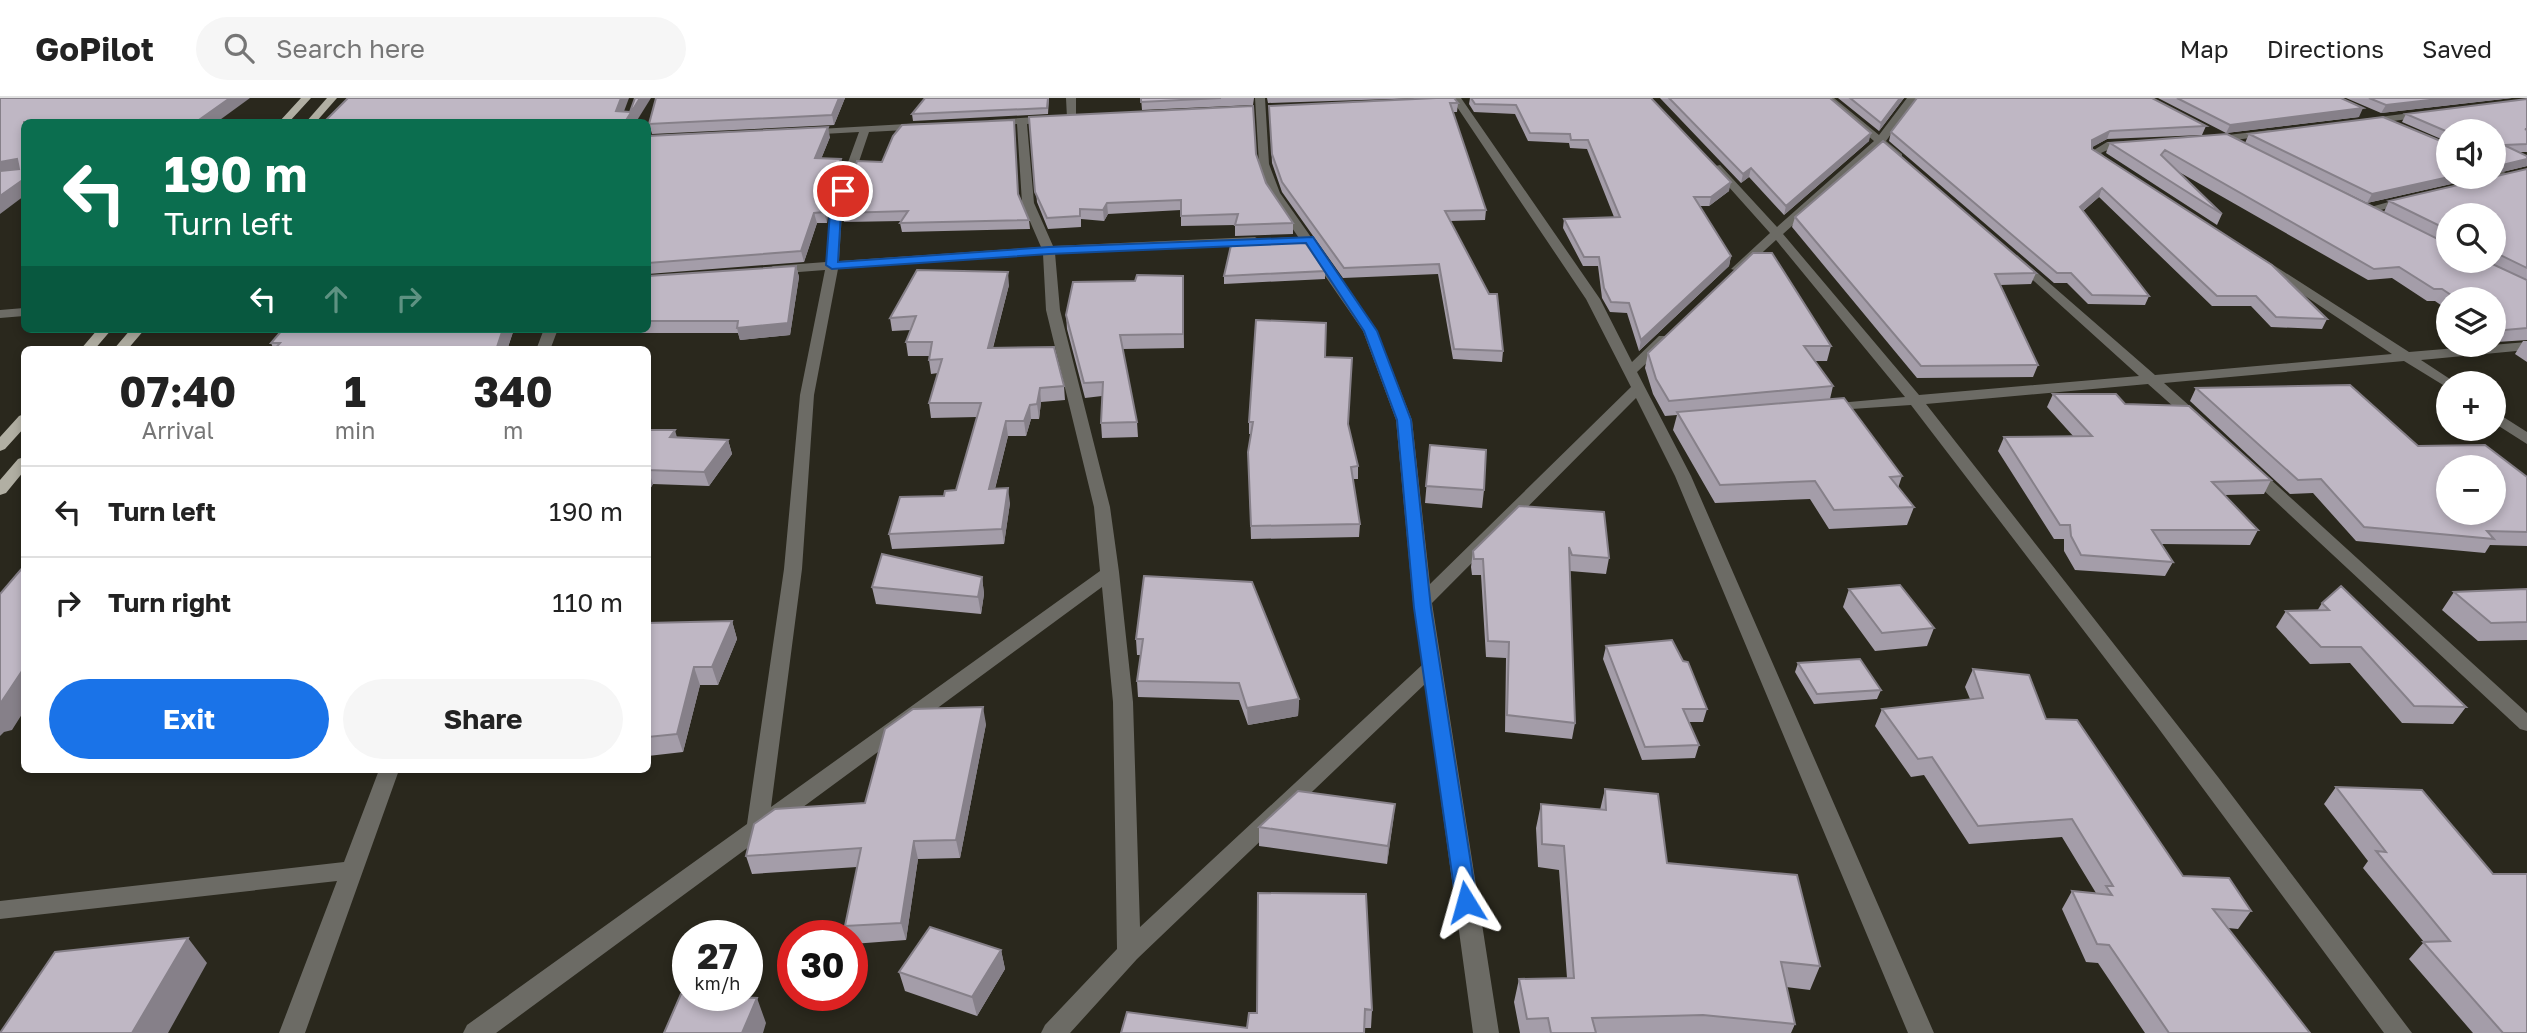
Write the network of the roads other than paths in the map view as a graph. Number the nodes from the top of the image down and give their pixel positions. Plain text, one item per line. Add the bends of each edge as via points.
1 (306, 98) edge
2 (332, 98) edge
3 (1071, 98) edge
4 (1828, 98) edge
5 (1912, 98) edge
6 (1457, 100) edge
7 (1261, 106) edge
8 (2363, 111) edge
9 (2435, 112) edge
10 (1072, 118) junction
11 (1085, 118) edge
12 (287, 119) edge
13 (314, 119) edge
14 (2383, 119) junction
15 (1022, 121) junction
16 (2357, 122) edge
17 (983, 123) edge
18 (930, 126) edge
19 (2202, 127) edge
20 (864, 129) junction
21 (2405, 129) edge
22 (797, 132) edge
23 (2278, 132) edge
24 (2225, 139) junction
25 (2199, 140) edge
26 (1880, 141) junction
27 (2146, 143) edge
28 (2248, 151) edge
29 (1705, 155) edge
30 (1912, 167) edge
31 (2527, 172) edge
32 (2121, 173) edge
33 (2506, 173) edge
34 (2506, 176) edge
35 (2527, 186) edge
36 (2429, 195) edge
37 (2354, 204) edge
38 (2366, 210) junction
39 (2389, 222) edge
40 (1777, 232) junction
41 (1268, 241) edge
42 (2004, 247) edge
43 (1049, 250) junction
44 (2247, 253) edge
45 (832, 265) junction
46 (753, 272) edge
47 (1728, 278) edge
48 (21, 312) edge
49 (0, 314) edge
50 (1679, 325) edge
51 (102, 333) edge
52 (90, 346) edge
53 (2527, 346) edge
54 (2408, 355) junction
55 (1630, 371) junction
56 (2436, 375) edge
57 (2153, 379) junction
58 (1638, 388) junction
59 (1915, 399) junction
60 (1806, 410) edge
61 (21, 422) edge
62 (2506, 424) edge
63 (2214, 435) edge
64 (2527, 439) edge
65 (0, 446) edge
66 (2244, 463) edge
67 (21, 466) edge
68 (0, 490) edge
69 (1110, 572) junction
70 (1422, 602) junction
71 (1432, 666) junction
72 (2527, 724) edge
73 (388, 773) edge
74 (757, 829) junction
75 (352, 870) junction
76 (0, 910) edge
77 (1129, 952) junction
78 (292, 1033) edge
79 (476, 1033) edge
80 (1054, 1033) edge
81 (1486, 1033) edge
82 (1921, 1033) edge
83 (2399, 1033) edge

1 - 12 main road
2 - 13 main road
3 - 10 street
4 - 26 street
5 - 26 street
6 - 55 street via 1593,299
7 - 70 street via 1264,164 1274,193 1370,331 1404,420
8 - 14 street
9 - 14 street
10 - 11 street
10 - 15 street
14 - 16 street
14 - 21 street
15 - 17 street
15 - 43 street via 1028,203
18 - 20 street
19 - 24 street
20 - 22 street
20 - 45 street via 836,212
23 - 24 street
24 - 25 street
24 - 28 street
26 - 30 street
26 - 40 street
27 - 32 street via 2107,145 2094,153
29 - 40 street
31 - 33 street
34 - 35 street
36 - 38 street
37 - 38 street
38 - 39 street
40 - 47 street
40 - 59 street
41 - 43 street
42 - 57 street
43 - 45 street
43 - 69 street via 1053,310 1102,507
44 - 54 street
45 - 46 street
45 - 74 street via 807,395 793,569
48 - 49 street
50 - 55 street
51 - 52 main road
53 - 54 street
54 - 56 street
54 - 57 street
55 - 58 street
57 - 59 street
57 - 63 street
58 - 70 street
58 - 82 street via 1663,424
59 - 60 street
59 - 83 street via 2188,750
61 - 65 main road
62 - 64 street
66 - 72 street
67 - 68 main road
69 - 74 street
69 - 77 street via 1123,702
70 - 71 street
71 - 77 street
71 - 81 street
73 - 75 street
74 - 79 street
75 - 76 street
75 - 78 street
77 - 80 street

